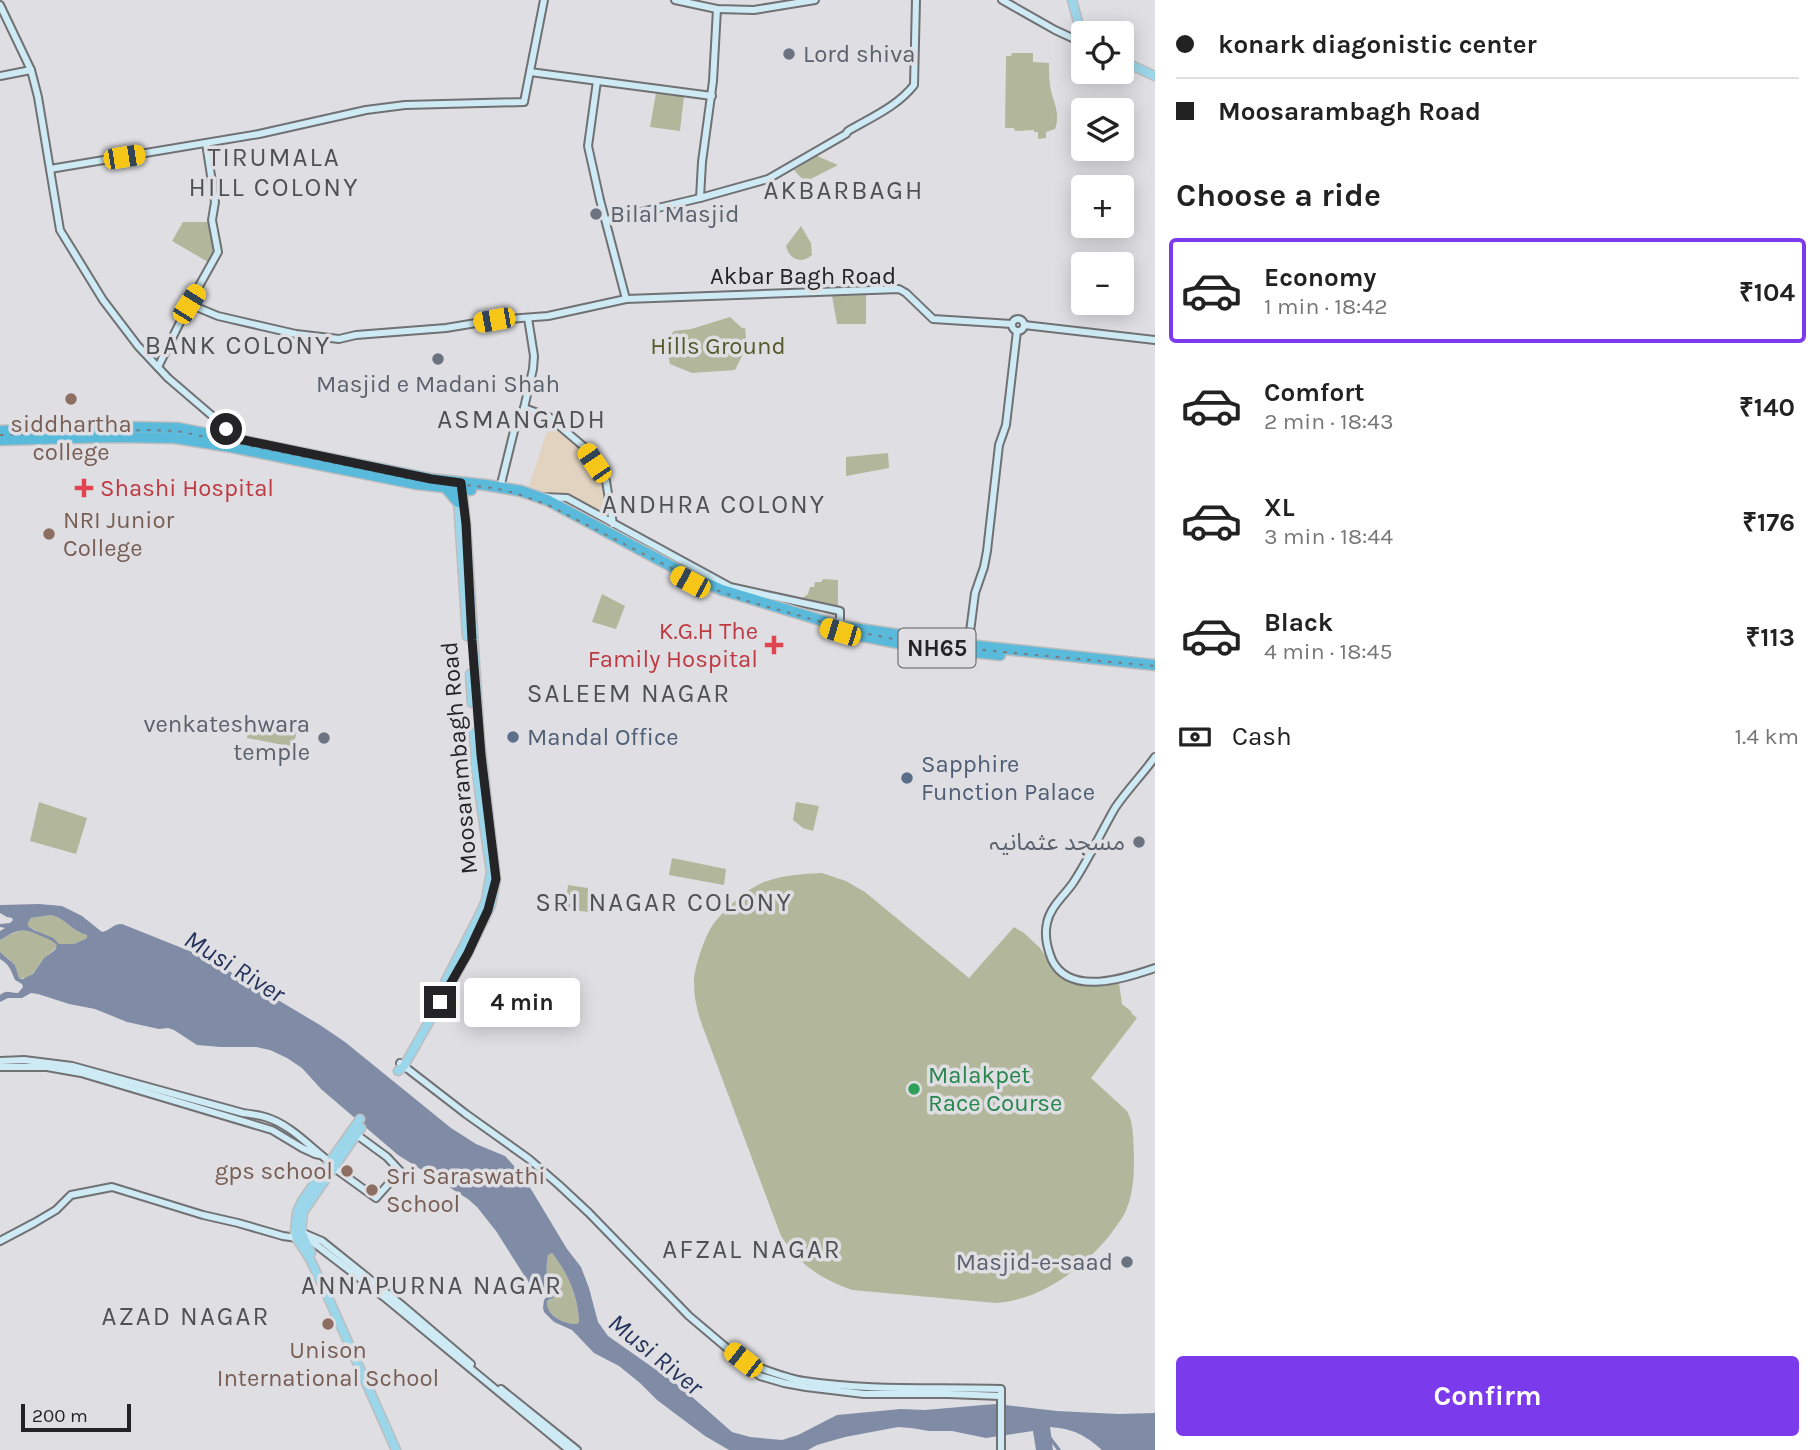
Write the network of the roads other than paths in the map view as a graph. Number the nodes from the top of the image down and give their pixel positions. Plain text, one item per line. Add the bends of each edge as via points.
1 (544, 0) edge
2 (676, 0) edge
3 (815, 0) edge
4 (916, 0) edge
5 (1002, 0) edge
6 (1072, 0) edge
7 (0, 5) edge
8 (717, 9) junction
9 (1078, 21) edge
10 (1071, 35) edge
11 (1134, 64) edge
12 (31, 70) junction
13 (530, 72) junction
14 (1155, 73) edge
15 (0, 76) edge
16 (597, 81) junction
17 (712, 96) junction
18 (206, 143) junction
19 (50, 169) junction
20 (700, 198) junction
21 (607, 220) junction
22 (626, 299) junction
23 (189, 304) junction
24 (528, 318) junction
25 (1012, 324) junction
26 (1024, 325) junction
27 (1017, 331) junction
28 (1155, 340) edge
29 (158, 368) junction
30 (524, 408) junction
31 (0, 431) edge
32 (85, 432) junction
33 (169, 433) junction
34 (229, 437) junction
35 (0, 440) edge
36 (327, 462) junction
37 (459, 486) junction
38 (445, 487) junction
39 (500, 488) junction
40 (538, 497) junction
41 (458, 502) junction
42 (613, 524) junction
43 (696, 582) junction
44 (840, 626) junction
45 (968, 649) junction
46 (1155, 667) edge
47 (1155, 757) edge
48 (1155, 968) edge
49 (0, 1061) edge
50 (0, 1067) edge
51 (401, 1067) junction
52 (360, 1118) dead end
53 (359, 1131) joint
54 (320, 1155) junction
55 (332, 1164) junction
56 (299, 1236) junction
57 (0, 1241) edge
58 (398, 1450) edge
59 (569, 1450) edge
60 (577, 1450) edge
61 (1001, 1450) edge

1 - 13 street
2 - 8 street
3 - 8 street via 754,10
4 - 20 street via 914,85 907,94 768,179
5 - 10 street
6 - 9 main road
7 - 12 street
8 - 17 street
11 - 14 main road
12 - 15 street
12 - 19 street
13 - 16 street
13 - 18 street via 524,102 366,110
16 - 17 street
16 - 21 street via 588,146
17 - 20 street
18 - 19 street
18 - 23 street via 218,251
19 - 29 street via 60,230 103,300
20 - 21 street
21 - 22 street
22 - 24 street, Akbar Bagh Road
22 - 25 street, Akbar Bagh Road via 899,289 933,319
23 - 24 street, Akbar Bagh Road via 218,316 338,339
23 - 29 street
24 - 30 street via 534,356
25 - 26 street, Akbar Bagh Road via 1018,319
25 - 27 street
26 - 27 street
26 - 28 street, Akbar Bagh Road
27 - 45 street via 988,551 975,593
29 - 34 street via 224,426
30 - 39 street
30 - 42 street via 549,417 583,446 606,481
31 - 32 highway, NH65
32 - 33 highway, NH65
32 - 35 highway, NH65
33 - 34 highway, NH65
33 - 36 highway, NH65
34 - 36 highway, NH65
36 - 37 highway, NH65 via 379,464
36 - 38 highway, NH65
37 - 38 highway, NH65
37 - 39 highway, NH65
37 - 41 main road, Moosarambagh Road
37 - 43 highway, NH65 via 541,503
37 - 51 main road, Moosarambagh Road via 496,879 491,905 468,953
38 - 41 highway
39 - 40 highway, NH65
40 - 42 street via 567,498
40 - 43 highway, NH65
41 - 51 main road, Moosarambagh Road via 476,769 490,878 481,912
42 - 44 street via 730,587 840,611
43 - 44 highway, NH65
43 - 45 highway, NH65 via 724,597 840,632 908,645
44 - 45 highway, NH65
45 - 46 highway, NH65
47 - 48 street via 1117,805 1074,881 1053,908 1045,941 1055,966 1080,981 1133,976
49 - 54 street via 72,1066 265,1117
50 - 54 street via 81,1073 272,1130
51 - 61 street via 529,1159 690,1316 745,1362 803,1381 1001,1395
52 - 55 main road
53 - 55 main road
53 - 55 street via 400,1171 376,1198
54 - 55 street
55 - 56 main road via 305,1207
56 - 57 street via 203,1215 112,1187 71,1195 56,1210
56 - 58 main road
56 - 59 street via 384,1297
56 - 60 street via 322,1241

